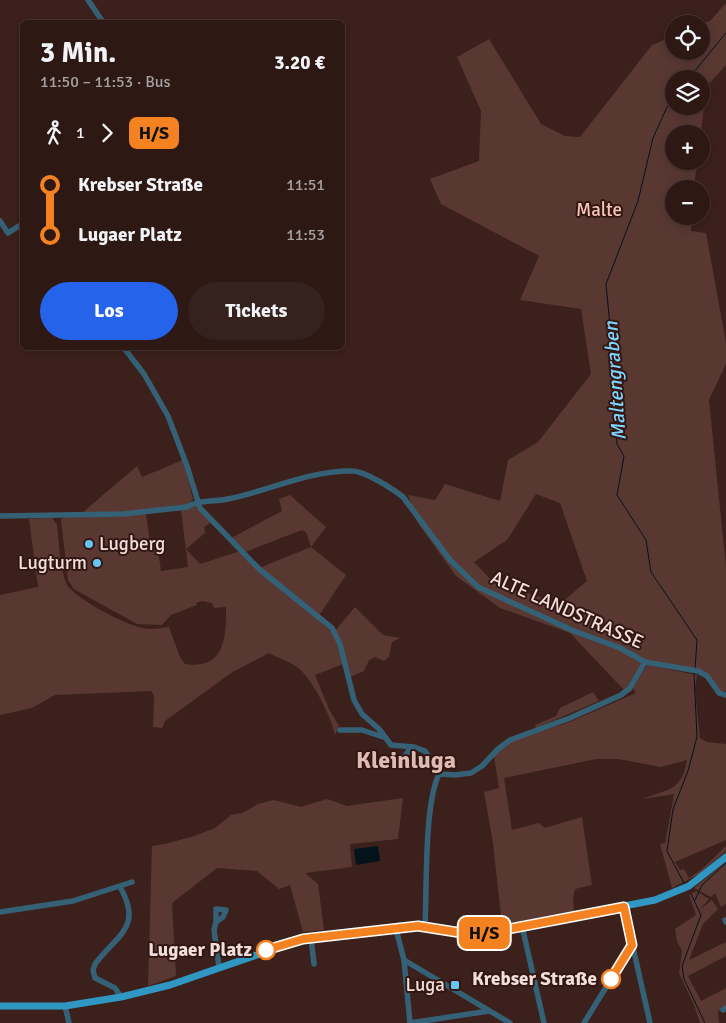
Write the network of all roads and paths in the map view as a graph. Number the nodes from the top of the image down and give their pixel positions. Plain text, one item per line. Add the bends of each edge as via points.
1 (88, 0) edge
2 (102, 20) edge
3 (0, 221) edge
4 (20, 225) edge
5 (126, 350) edge
6 (197, 502) junction
7 (0, 516) edge
8 (645, 662) junction
9 (726, 695) edge
10 (340, 730) dead end
11 (383, 737) junction
12 (411, 747) junction
13 (394, 756) dead end
14 (439, 774) junction
15 (726, 857) edge
16 (132, 882) dead end
17 (120, 887) junction
18 (624, 907) junction
19 (0, 912) edge
20 (216, 922) dead end
21 (425, 926) junction
22 (522, 926) junction
23 (396, 929) junction
24 (310, 938) junction
25 (632, 945) junction
26 (404, 960) junction
27 (314, 964) dead end
28 (219, 967) junction
29 (121, 997) junction
30 (0, 1006) edge
31 (65, 1006) junction
32 (489, 1011) junction
33 (69, 1023) edge
34 (410, 1023) edge
35 (510, 1023) edge
36 (544, 1023) edge
37 (584, 1023) edge
38 (650, 1023) edge

1 - 2 street
3 - 4 street via 8,233
5 - 6 street via 144,374 168,416
6 - 7 street, ALTE LANDSTRASSE via 188,507 123,514
6 - 8 street, ALTE LANDSTRASSE via 227,500 303,478 352,470 403,497 450,560 478,587 620,648
6 - 11 street via 259,568 336,633 355,704
8 - 9 street, ALTE LANDSTRASSE via 694,670 707,676 719,692
8 - 14 street via 630,688 621,695 510,740 471,772
10 - 11 street via 366,731
11 - 12 street via 390,746
12 - 13 street via 405,756 399,759
12 - 14 street via 426,751
14 - 21 street via 430,820
15 - 18 main road via 680,890
16 - 17 street
17 - 19 street via 74,901
17 - 29 street via 130,909 129,923 93,970 95,978 115,988
18 - 22 main road
18 - 25 street
20 - 28 street via 214,930
21 - 22 main road via 471,934
21 - 23 main road
22 - 36 street
23 - 24 main road
23 - 26 street
24 - 27 street
24 - 28 main road
25 - 37 street
25 - 38 street
26 - 32 street
26 - 34 street
28 - 29 main road via 163,987
29 - 31 main road
30 - 31 main road
31 - 33 street
32 - 34 street
32 - 35 street

